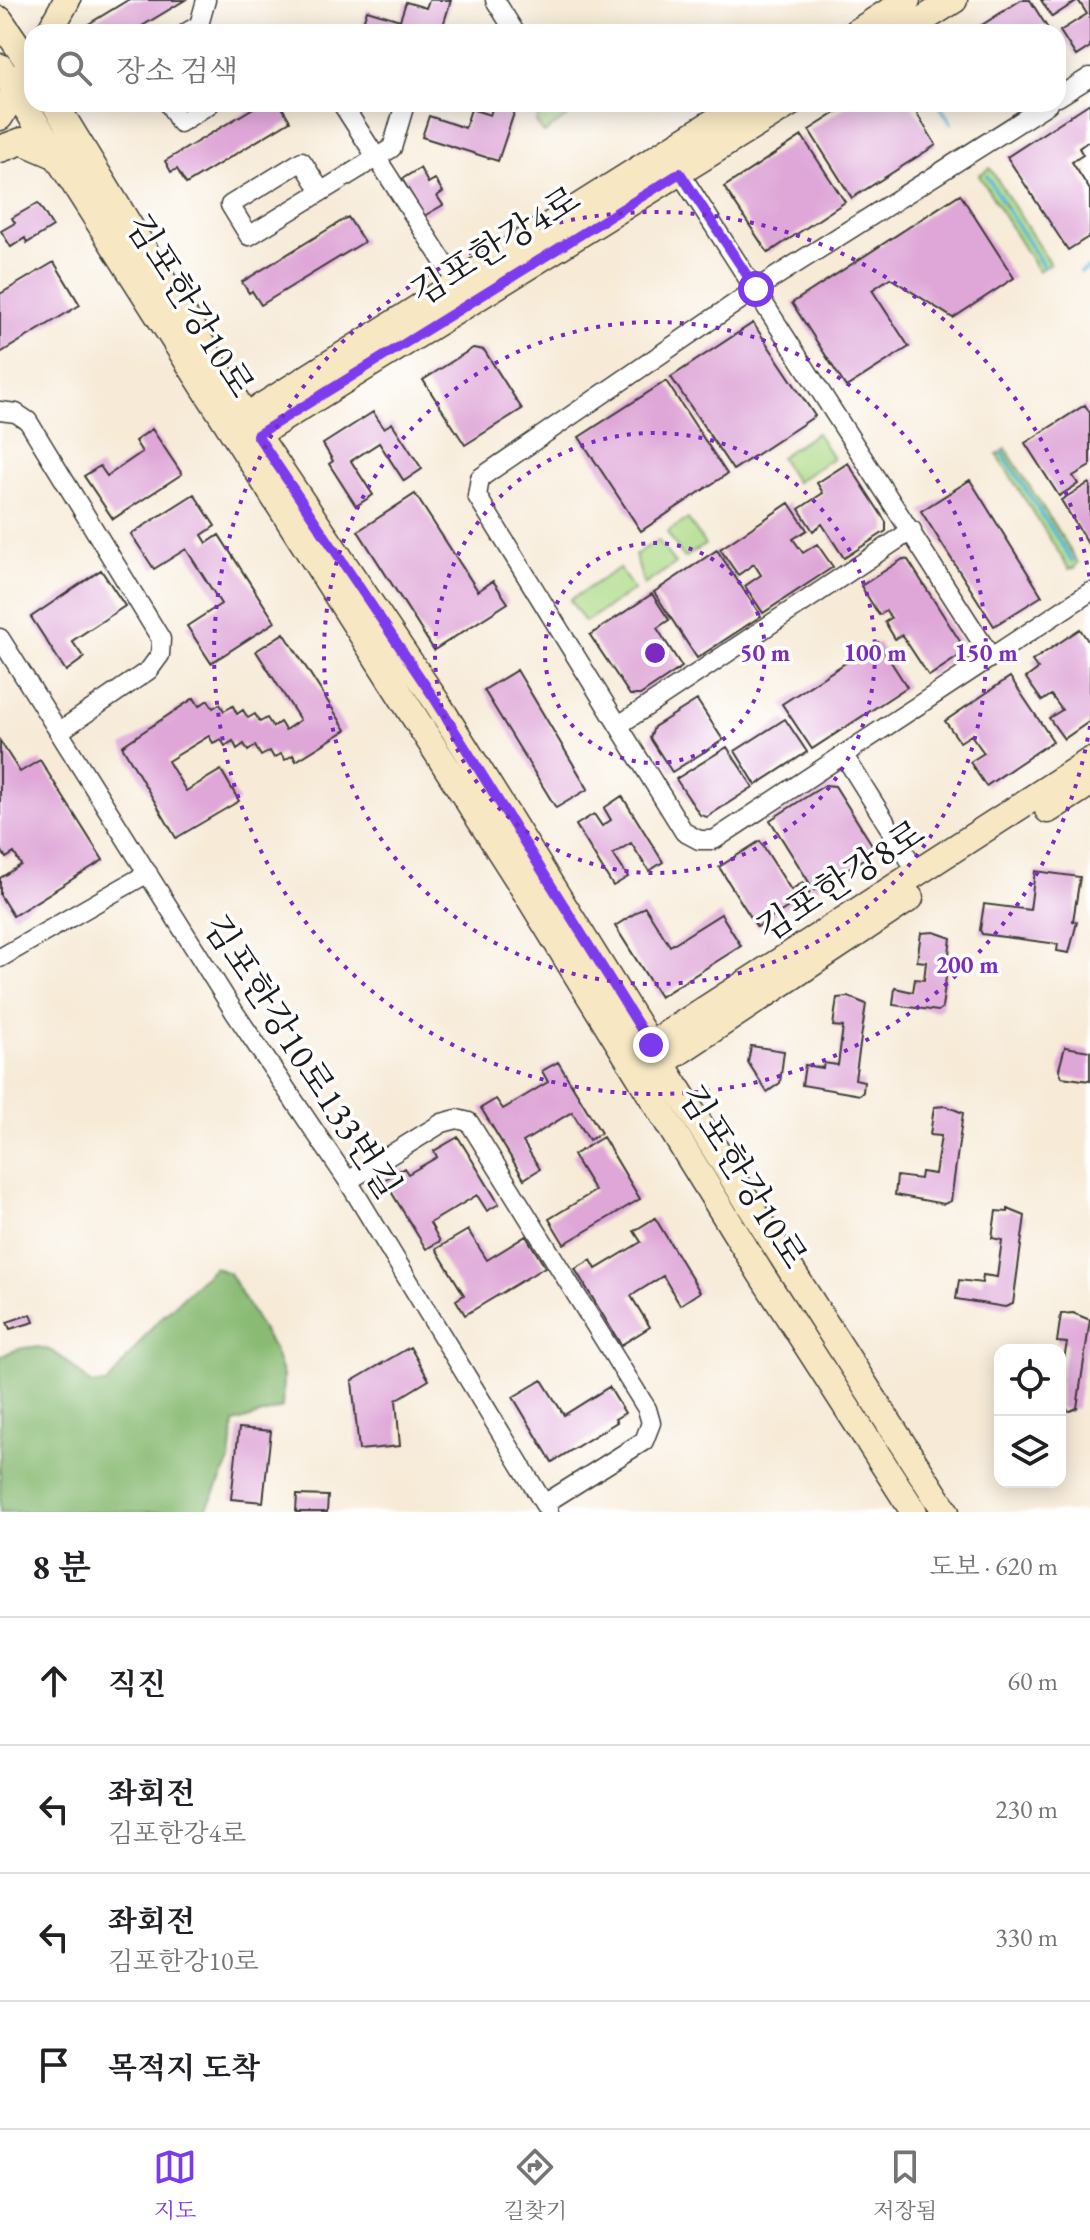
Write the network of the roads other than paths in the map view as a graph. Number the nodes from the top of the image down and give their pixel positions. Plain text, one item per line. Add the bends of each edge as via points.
1 (67, 0) edge
2 (206, 0) edge
3 (495, 0) edge
4 (907, 0) edge
5 (954, 0) edge
6 (0, 20) edge
7 (54, 24) edge
8 (198, 24) edge
9 (510, 24) edge
10 (870, 24) edge
11 (916, 24) edge
12 (24, 54) edge
13 (0, 67) edge
14 (24, 76) edge
15 (1090, 77) edge
16 (15, 92) junction
17 (1066, 92) edge
18 (24, 107) edge
19 (27, 112) edge
20 (60, 112) edge
21 (174, 112) edge
22 (197, 112) edge
23 (347, 112) edge
24 (403, 112) edge
25 (729, 112) edge
26 (776, 112) edge
27 (1035, 112) edge
28 (0, 117) edge
29 (0, 149) edge
30 (52, 154) junction
31 (376, 158) junction
32 (680, 173) junction
33 (321, 191) junction
34 (457, 283) junction
35 (756, 289) junction
36 (0, 411) edge
37 (242, 431) junction
38 (912, 530) junction
39 (1090, 592) edge
40 (0, 638) edge
41 (991, 657) junction
42 (619, 725) junction
43 (60, 731) junction
44 (845, 757) junction
45 (1090, 761) edge
46 (1090, 783) edge
47 (917, 872) junction
48 (148, 873) junction
49 (0, 958) edge
50 (645, 1061) junction
51 (348, 1181) junction
52 (547, 1508) edge
53 (914, 1512) edge
54 (946, 1512) edge

1 - 7 street
2 - 8 street
3 - 9 street
4 - 10 street
5 - 11 street
6 - 12 street
13 - 16 street, 김포한강10로
14 - 16 street
15 - 17 street
16 - 18 street, 김포한강10로
16 - 28 street
19 - 30 street, 김포한강10로
20 - 37 street, 김포한강10로
21 - 22 street via 180,123
23 - 31 street
24 - 31 street via 392,148
25 - 34 street, 김포한강4로
26 - 32 street, 김포한강4로
27 - 35 street
29 - 30 street via 22,141
30 - 37 street, 김포한강10로
31 - 33 street
31 - 34 street
32 - 35 street
32 - 37 street, 김포한강4로
33 - 33 street via 249,236 230,205 302,161
34 - 37 street, 김포한강4로
35 - 38 street
35 - 42 street via 480,478 477,496
36 - 43 street via 28,421 161,639 160,655 149,670
37 - 50 street, 김포한강10로 via 436,701
38 - 41 street
38 - 42 street
39 - 41 street
40 - 43 street, 김포한강10로133번길
41 - 44 street
42 - 44 street via 684,832 699,840 714,840
43 - 48 street, 김포한강10로133번길
44 - 47 street
45 - 47 street, 김포한강8로
46 - 50 street, 김포한강8로
47 - 50 street, 김포한강8로
48 - 49 street
48 - 51 street, 김포한강10로133번길
50 - 53 street, 김포한강10로
50 - 54 street, 김포한강10로
51 - 52 street, 김포한강10로133번길
51 - 52 street via 442,1123 469,1122 647,1409 651,1423 644,1441

